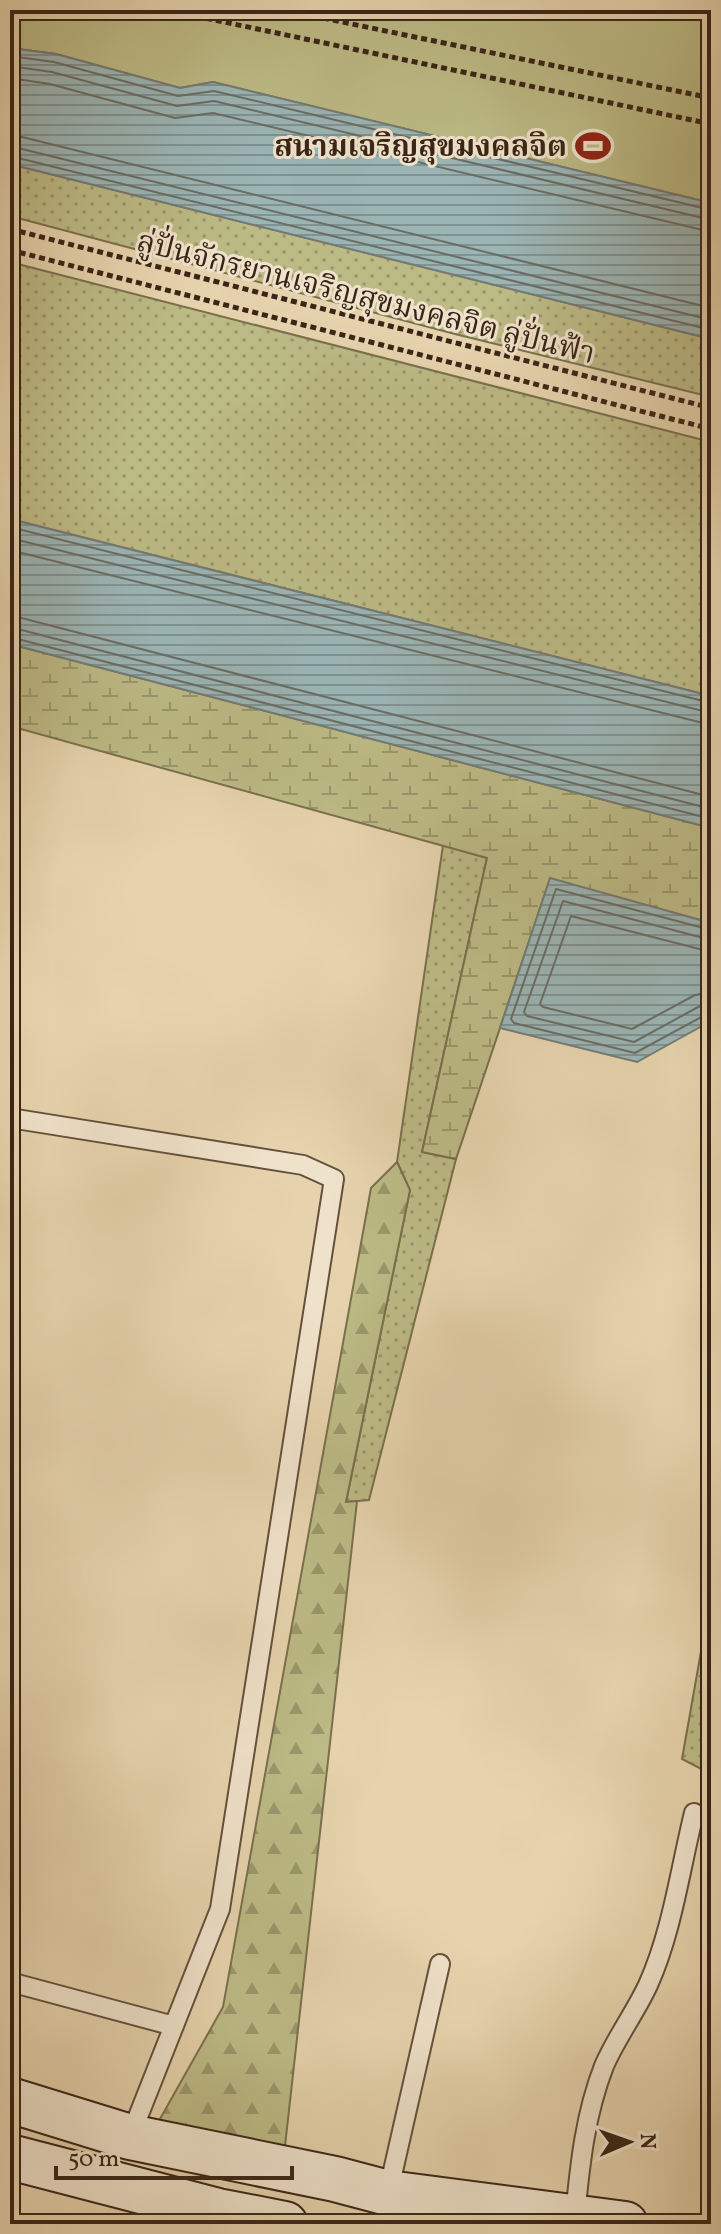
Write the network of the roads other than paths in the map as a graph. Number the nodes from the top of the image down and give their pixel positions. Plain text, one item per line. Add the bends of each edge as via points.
1 (10, 1118) edge
2 (694, 1813) dead end
3 (440, 1964) dead end
4 (10, 1982) edge
5 (174, 2026) junction
6 (10, 2100) edge
7 (130, 2137) junction
8 (10, 2157) edge
9 (388, 2193) junction
10 (575, 2216) junction
11 (285, 2224) edge
12 (625, 2224) edge

1 - 5 lane via 303,1165 334,1179 220,1909
2 - 10 lane via 664,1940 590,2107
3 - 9 lane
4 - 5 lane
5 - 7 lane
6 - 7 main road
7 - 9 main road
8 - 11 main road
9 - 10 main road
10 - 12 main road

